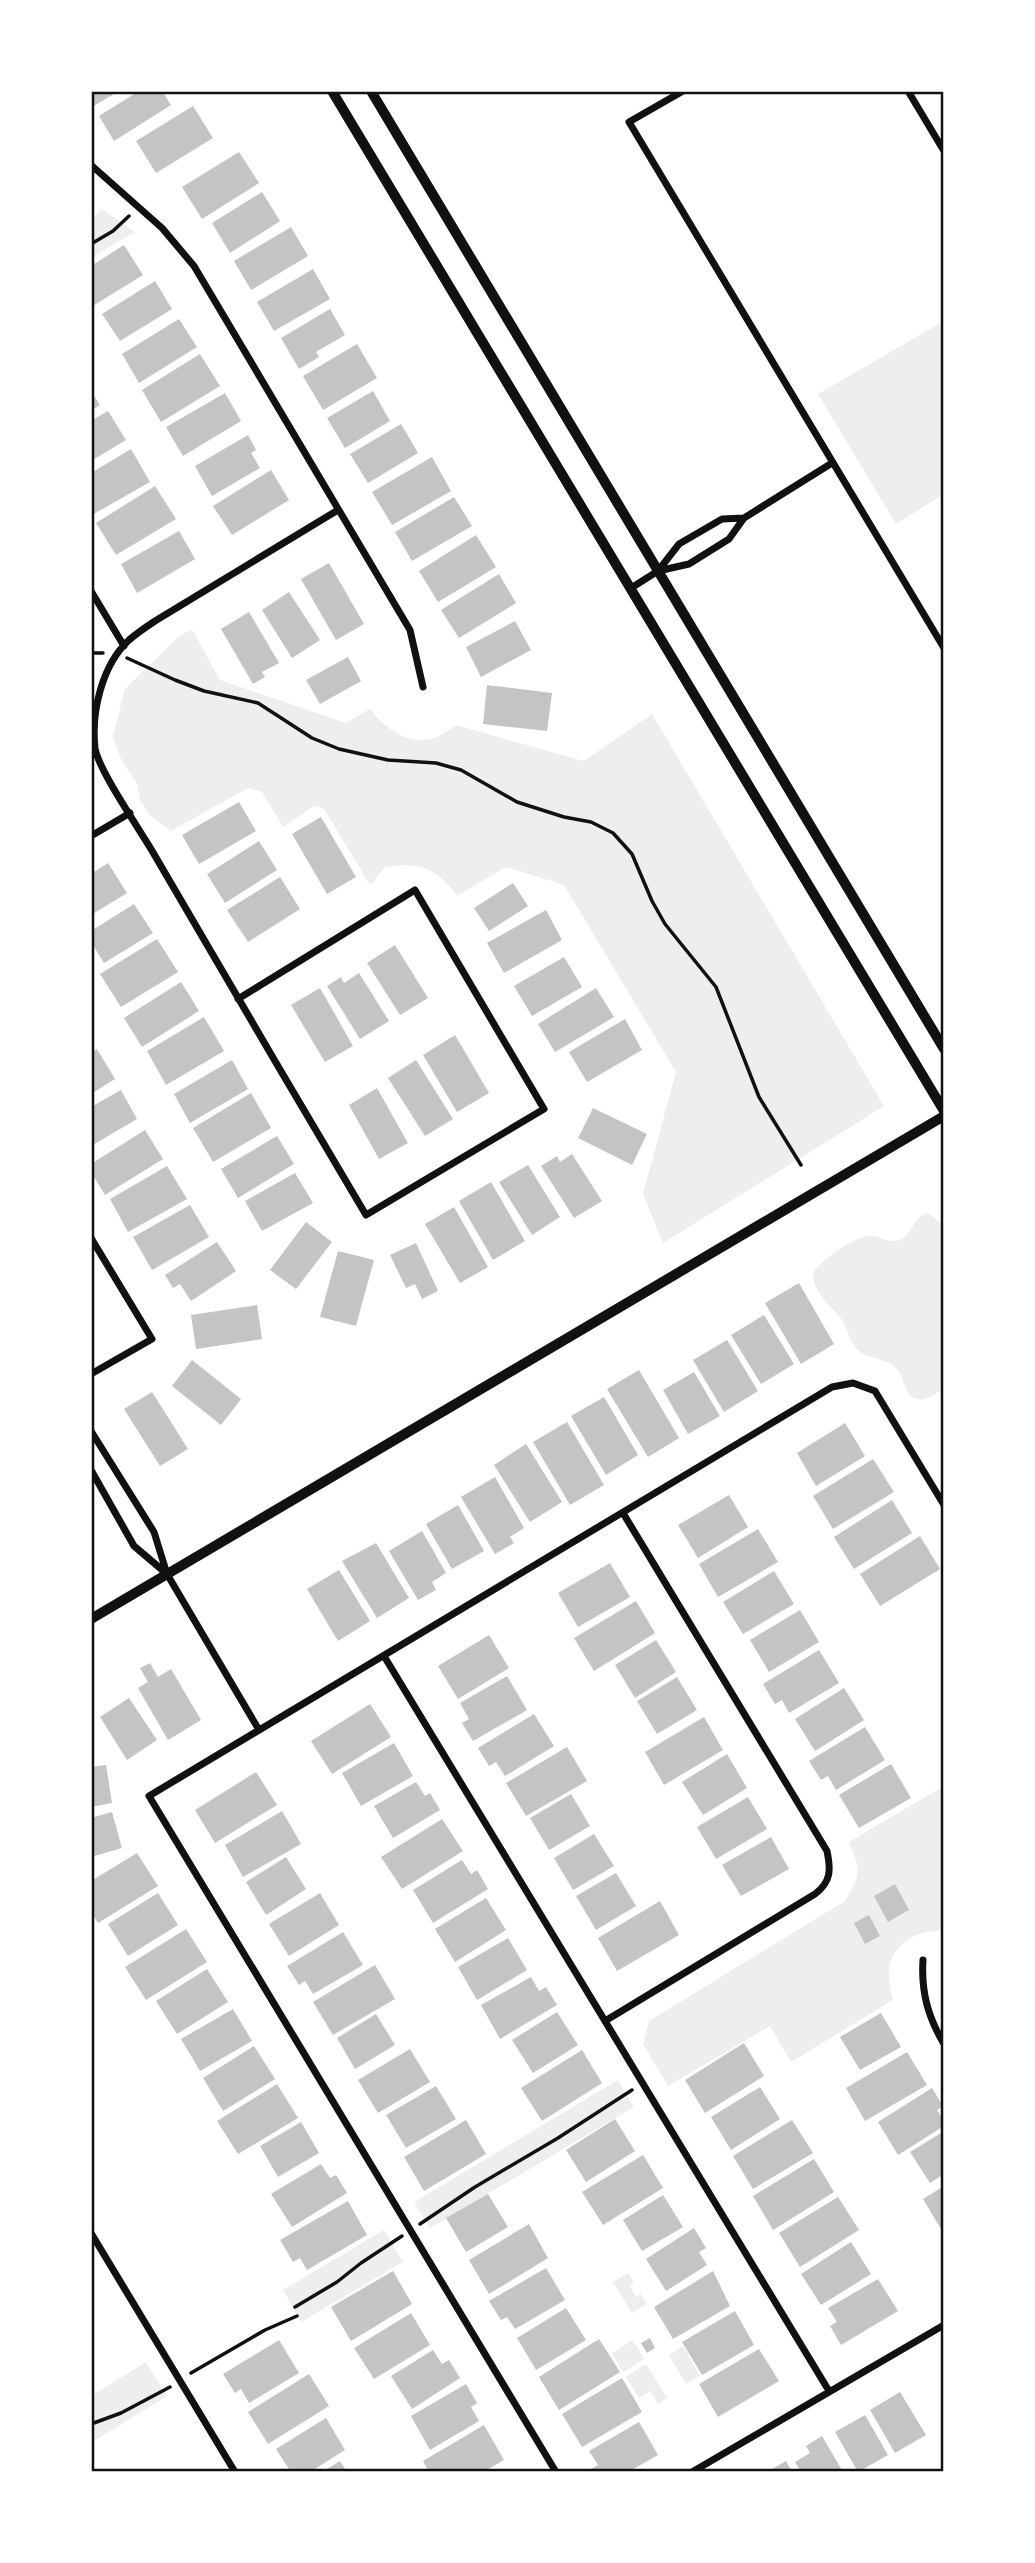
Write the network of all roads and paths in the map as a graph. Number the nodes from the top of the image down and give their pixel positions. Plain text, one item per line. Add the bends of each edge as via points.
1 (332, 91) edge
2 (371, 91) edge
3 (682, 91) edge
4 (908, 91) edge
5 (944, 150) edge
6 (91, 165) edge
7 (139, 207) junction
8 (91, 244) edge
9 (832, 463) junction
10 (338, 510) junction
11 (744, 518) junction
12 (657, 571) junction
13 (631, 588) junction
14 (91, 591) edge
15 (124, 646) junction
16 (944, 648) edge
17 (91, 653) edge
18 (117, 653) junction
19 (423, 687) dead end
20 (130, 813) junction
21 (91, 836) edge
22 (237, 999) junction
23 (944, 1049) edge
24 (944, 1114) edge
25 (801, 1165) dead end
26 (91, 1238) edge
27 (91, 1374) edge
28 (91, 1431) edge
29 (91, 1470) edge
30 (944, 1505) edge
31 (624, 1513) junction
32 (167, 1574) junction
33 (91, 1619) edge
34 (384, 1656) junction
35 (259, 1730) junction
36 (923, 1960) dead end
37 (605, 2021) junction
38 (944, 2044) edge
39 (643, 2083) junction
40 (411, 2231) junction
41 (91, 2233) edge
42 (295, 2307) dead end
43 (297, 2316) dead end
44 (944, 2325) edge
45 (179, 2380) junction
46 (829, 2391) junction
47 (91, 2424) edge
48 (234, 2472) edge
49 (556, 2472) edge
50 (692, 2472) edge

1 - 13 main road
2 - 12 main road
3 - 9 street via 629,122
4 - 5 street
6 - 7 street
7 - 8 path
7 - 10 street via 194,266
9 - 11 street
9 - 16 street
10 - 15 street via 155,621
10 - 19 street via 410,630
11 - 12 street via 729,539 689,564
11 - 12 street via 722,519 679,544
12 - 13 street
12 - 23 main road
13 - 24 main road
14 - 15 street
15 - 18 street
17 - 18 path
18 - 20 street via 101,690 96,751
18 - 25 path via 175,681 258,703 312,738 339,749 461,770 517,802 613,833 632,854 665,924 716,987 748,1073
20 - 21 street
20 - 22 street
22 - 22 street via 366,1215 544,1109 415,890
24 - 32 street
26 - 27 street via 152,1339
28 - 32 street via 154,1532
29 - 32 street via 134,1546
30 - 31 street via 875,1391 853,1382 832,1387
31 - 34 street
31 - 37 street via 827,1851 830,1877 815,1894
32 - 33 street
32 - 35 street
34 - 35 street
34 - 37 street
35 - 40 street via 149,1796
36 - 38 street via 925,2003
37 - 39 street
39 - 40 path
39 - 46 street
40 - 42 path
40 - 49 street
41 - 45 street
43 - 45 path
44 - 46 street
45 - 47 path via 154,2397
45 - 48 street
46 - 50 street

